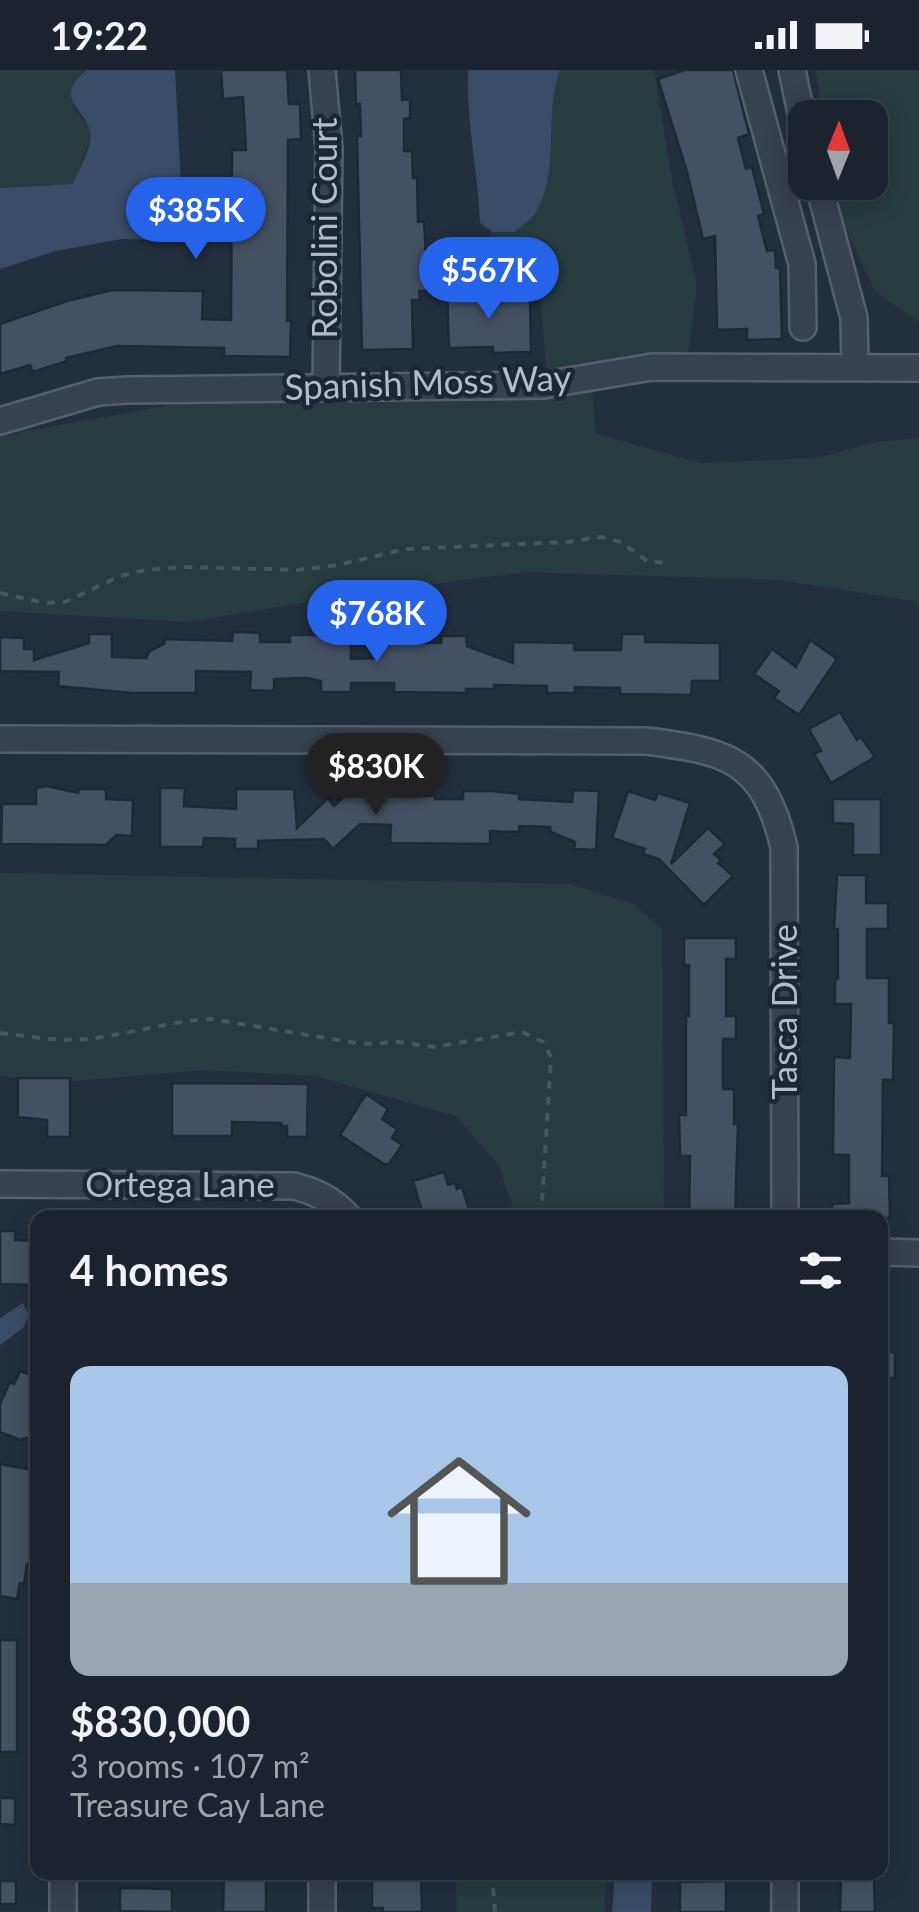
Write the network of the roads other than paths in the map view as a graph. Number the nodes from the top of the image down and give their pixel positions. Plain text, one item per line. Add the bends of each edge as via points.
1 (322, 70) edge
2 (749, 70) edge
3 (792, 70) edge
4 (798, 100) edge
5 (788, 182) edge
6 (781, 186) junction
7 (823, 200) edge
8 (803, 327) dead end
9 (855, 366) junction
10 (919, 368) edge
11 (326, 387) junction
12 (0, 421) edge
13 (0, 739) edge
14 (0, 1184) edge
15 (341, 1210) edge
16 (785, 1210) edge
17 (888, 1252) edge
18 (919, 1253) edge
19 (62, 1880) edge
20 (322, 1880) edge
21 (785, 1880) edge
22 (63, 1912) edge
23 (322, 1912) edge
24 (785, 1912) edge

1 - 11 street, Robolini Court via 328,148
2 - 6 street
3 - 4 street
5 - 6 street
6 - 8 street via 802,264
7 - 9 street via 854,318
9 - 10 street, Spanish Moss Way
9 - 11 street, Spanish Moss Way via 652,367 544,385
11 - 12 street, Spanish Moss Way via 98,392
13 - 16 street, Tasca Drive via 646,741 728,756 769,798 784,847
14 - 15 street, Ortega Lane via 294,1186 315,1191
17 - 18 street
19 - 22 street
20 - 23 street
21 - 24 street

